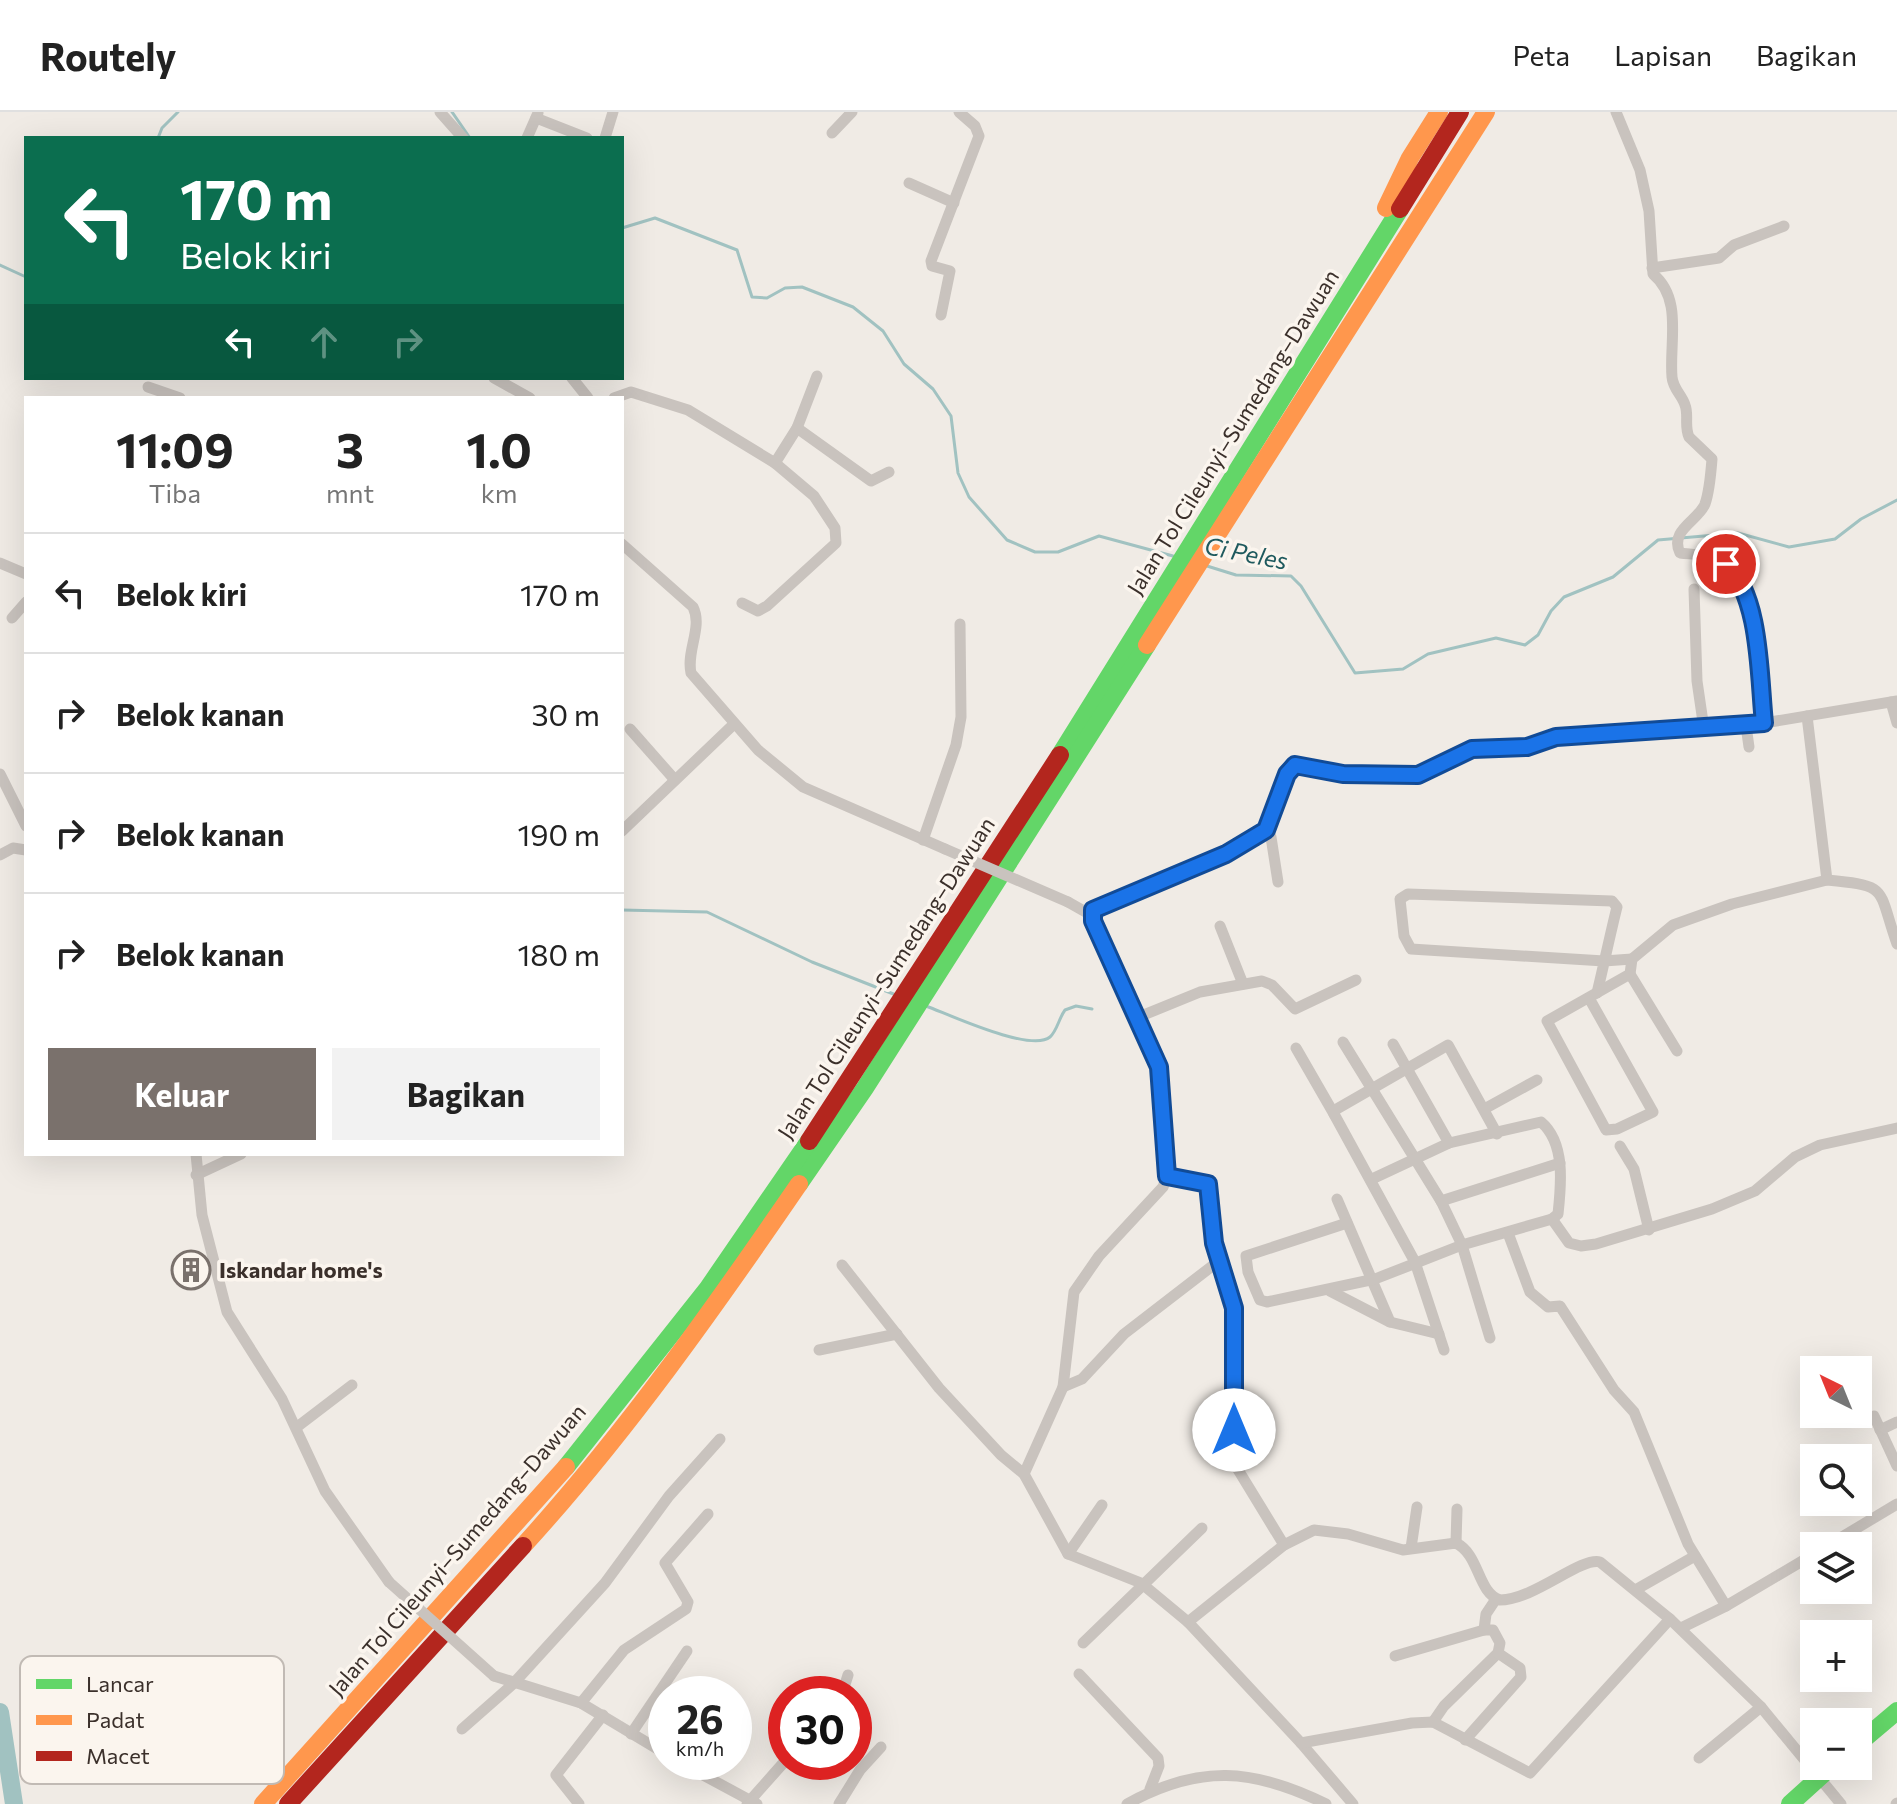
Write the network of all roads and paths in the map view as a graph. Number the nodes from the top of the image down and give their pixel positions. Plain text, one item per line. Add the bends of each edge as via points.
1 (440, 112) edge
2 (613, 112) edge
3 (852, 112) edge
4 (959, 112) edge
5 (1439, 112) edge
6 (1460, 112) edge
7 (1489, 112) edge
8 (1616, 112) edge
9 (537, 115) edge
10 (832, 133) dead end
11 (461, 136) edge
12 (528, 136) edge
13 (583, 136) edge
14 (606, 136) edge
15 (909, 183) dead end
16 (954, 203) junction
17 (1784, 226) dead end
18 (1652, 268) junction
19 (1343, 299) junction
20 (941, 315) dead end
21 (817, 376) dead end
22 (498, 380) edge
23 (574, 380) edge
24 (148, 387) dead end
25 (174, 396) edge
26 (526, 396) edge
27 (586, 396) edge
28 (620, 396) edge
29 (797, 428) junction
30 (775, 463) junction
31 (889, 472) dead end
32 (624, 546) edge
33 (0, 563) edge
34 (24, 573) edge
35 (1694, 589) dead end
36 (742, 603) dead end
37 (24, 604) edge
38 (12, 618) dead end
39 (960, 624) dead end
40 (1107, 698) junction
41 (1894, 701) edge
42 (1807, 716) junction
43 (1764, 723) junction
44 (1897, 723) edge
45 (734, 724) junction
46 (1746, 726) junction
47 (630, 729) dead end
48 (1704, 729) junction
49 (1749, 747) dead end
50 (0, 774) edge
51 (675, 780) junction
52 (24, 822) edge
53 (624, 829) edge
54 (1266, 830) junction
55 (923, 840) junction
56 (24, 850) edge
57 (0, 855) edge
58 (1827, 880) junction
59 (1278, 882) dead end
60 (1091, 915) junction
61 (1220, 926) dead end
62 (1897, 944) edge
63 (1632, 959) junction
64 (1604, 961) junction
65 (1630, 974) junction
66 (1356, 980) dead end
67 (1243, 984) junction
68 (1593, 995) junction
69 (1136, 1018) junction
70 (1343, 1042) dead end
71 (1393, 1044) dead end
72 (1296, 1048) dead end
73 (1677, 1051) dead end
74 (1409, 1068) junction
75 (1537, 1080) dead end
76 (1371, 1090) junction
77 (1486, 1108) junction
78 (1334, 1114) junction
79 (1897, 1128) edge
80 (1497, 1134) junction
81 (1449, 1143) junction
82 (1620, 1146) dead end
83 (196, 1156) edge
84 (237, 1156) edge
85 (1413, 1159) junction
86 (1560, 1163) junction
87 (196, 1175) junction
88 (1167, 1176) junction
89 (1372, 1179) junction
90 (1337, 1199) dead end
91 (1441, 1201) junction
92 (1552, 1219) junction
93 (1347, 1223) junction
94 (1649, 1230) junction
95 (1508, 1233) junction
96 (1462, 1245) junction
97 (1220, 1260) junction
98 (1415, 1262) junction
99 (842, 1265) dead end
100 (1375, 1279) junction
101 (1330, 1291) junction
102 (1390, 1322) junction
103 (897, 1334) junction
104 (1439, 1334) junction
105 (1490, 1338) dead end
106 (819, 1350) dead end
107 (1444, 1350) dead end
108 (352, 1385) dead end
109 (1063, 1387) junction
110 (1874, 1416) dead end
111 (1897, 1422) edge
112 (297, 1427) junction
113 (1880, 1430) junction
114 (720, 1439) dead end
115 (1897, 1466) edge
116 (1024, 1474) junction
117 (1897, 1504) edge
118 (1102, 1505) dead end
119 (1417, 1507) dead end
120 (1457, 1509) dead end
121 (708, 1514) dead end
122 (1202, 1528) dead end
123 (1850, 1532) edge
124 (1456, 1543) junction
125 (1284, 1545) junction
126 (1411, 1548) junction
127 (1068, 1554) junction
128 (1695, 1556) junction
129 (1800, 1562) edge
130 (1141, 1583) junction
131 (1637, 1589) junction
132 (1496, 1599) junction
133 (1726, 1606) junction
134 (1670, 1619) junction
135 (1188, 1622) junction
136 (1681, 1628) junction
137 (1484, 1630) junction
138 (1083, 1643) dead end
139 (687, 1651) dead end
140 (1498, 1653) junction
141 (1395, 1656) dead end
142 (1079, 1674) dead end
143 (513, 1684) junction
144 (581, 1703) junction
145 (1761, 1707) junction
146 (1897, 1711) edge
147 (603, 1715) junction
148 (1433, 1722) junction
149 (462, 1729) dead end
150 (1872, 1732) edge
151 (631, 1734) junction
152 (1465, 1740) junction
153 (1301, 1743) junction
154 (648, 1744) edge
155 (881, 1747) dead end
156 (1800, 1747) edge
157 (1699, 1758) dead end
158 (711, 1780) edge
159 (770, 1780) edge
160 (1816, 1780) edge
161 (1829, 1780) edge
162 (284, 1781) edge
163 (281, 1784) edge
164 (1150, 1789) junction
165 (751, 1803) edge
166 (263, 1804) edge
167 (288, 1804) edge
168 (579, 1804) edge
169 (839, 1804) edge
170 (1127, 1804) edge
171 (1326, 1804) edge
172 (1353, 1804) edge
173 (1790, 1804) edge
174 (1841, 1804) edge

1 - 11 street
2 - 14 street
3 - 10 street
4 - 16 street via 979,136
5 - 19 highway via 1410,158
6 - 19 highway, Jalan Tol Cileunyi–Sumedang–Dawuan
7 - 40 highway, Jalan Tol Cileunyi–Sumedang–Dawuan
8 - 18 street via 1640,170
9 - 12 street
9 - 13 street
15 - 16 street
16 - 20 street via 931,264 950,271
17 - 18 street via 1734,245 1719,258
18 - 43 street via 1668,291 1672,381 1685,404 1686,430 1712,459 1706,501 1679,540 1680,553 1704,554 1737,574 1749,602
19 - 40 highway, Jalan Tol Cileunyi–Sumedang–Dawuan
21 - 29 street
22 - 26 street
23 - 27 street
24 - 25 street
28 - 30 street via 640,393 688,410
29 - 30 street
29 - 31 street via 871,481
30 - 36 street via 814,496 837,539 763,609
32 - 45 street via 695,611 691,673
33 - 34 street
35 - 48 street
37 - 38 street
39 - 55 street via 961,717
40 - 162 highway, Jalan Tol Cileunyi–Sumedang–Dawuan via 708,1288 543,1496
40 - 167 highway, Jalan Tol Cileunyi–Sumedang–Dawuan via 865,1088 691,1337 557,1509
41 - 42 street
41 - 44 street
42 - 43 street
42 - 58 street
43 - 46 street
45 - 51 street
45 - 55 street via 809,791
46 - 48 street
46 - 49 street
47 - 51 street
48 - 54 street via 1556,737 1527,747 1472,749 1418,775 1343,774 1295,765
50 - 52 street
51 - 53 street
54 - 59 street
54 - 60 street via 1226,854 1098,906
55 - 60 street, bridge
56 - 57 street via 13,848
58 - 62 street via 1871,884 1879,891
58 - 63 street via 1673,925
60 - 69 street
61 - 67 street
63 - 64 street
63 - 65 street
64 - 64 street via 1411,949 1404,936 1400,899 1408,894 1612,901 1617,907
64 - 68 street
65 - 68 street
65 - 73 street
66 - 67 street via 1295,1009 1272,985
67 - 69 street via 1200,992
68 - 68 street via 1653,1112 1617,1129 1606,1130 1547,1024
69 - 88 street via 1163,1086
70 - 76 street
71 - 74 street
72 - 78 street
74 - 76 street
74 - 77 street via 1450,1045
74 - 81 street
75 - 77 street
76 - 78 street
76 - 85 street
77 - 80 street
78 - 89 street
79 - 94 street via 1820,1145 1795,1157 1755,1191
80 - 81 street
80 - 86 street via 1543,1123
81 - 85 street
82 - 94 street via 1634,1169
83 - 87 street
84 - 87 street
85 - 89 street
85 - 91 street
86 - 91 street
86 - 92 street via 1558,1214
87 - 112 street via 227,1312
88 - 97 street via 1207,1182
88 - 109 street via 1074,1292
89 - 98 street
90 - 93 street
91 - 96 street
92 - 94 street via 1569,1243 1581,1246
92 - 95 street
93 - 100 street
93 - 101 street via 1256,1250 1245,1259 1263,1302
95 - 96 street
95 - 128 street via 1530,1292 1548,1307 1560,1306 1634,1412
96 - 98 street
96 - 105 street
97 - 109 street via 1124,1334 1082,1379
97 - 125 street via 1234,1308 1237,1468
98 - 100 street
98 - 104 street
99 - 103 street
100 - 101 street
100 - 102 street
101 - 102 street
102 - 104 street
103 - 106 street
103 - 116 street via 939,1388
104 - 107 street
108 - 112 street
109 - 116 street
110 - 113 street
111 - 113 street
112 - 143 street, bridge via 325,1491 389,1582 494,1676
113 - 115 street
114 - 143 street via 669,1496 605,1583
116 - 127 street
117 - 123 street
118 - 127 street
119 - 126 street
120 - 124 street
121 - 144 street via 665,1563 688,1602 686,1609 624,1650
122 - 130 street
124 - 126 street
124 - 132 street via 1472,1554
125 - 126 street via 1314,1530 1328,1530 1397,1550
125 - 135 street
127 - 130 street
128 - 131 street
128 - 133 street
129 - 133 street
130 - 135 street
130 - 138 street
131 - 132 street via 1608,1565 1592,1560 1547,1587
131 - 134 street
132 - 137 street
133 - 136 street
134 - 136 street
134 - 152 street via 1535,1771 1526,1773
135 - 153 street
136 - 145 street
137 - 140 street via 1497,1634
137 - 141 street
139 - 151 street
140 - 148 street
140 - 152 street via 1522,1674
142 - 164 street via 1158,1758
143 - 144 street
143 - 149 street
144 - 147 street
145 - 156 street
145 - 157 street
146 - 150 highway
147 - 151 street
147 - 168 street via 556,1775
148 - 152 street
148 - 153 street
151 - 154 street
153 - 172 street
155 - 169 street
158 - 165 street
159 - 165 street
160 - 173 highway
161 - 174 street
163 - 166 highway, Jalan Tol Cileunyi–Sumedang–Dawuan
164 - 170 street
164 - 171 street via 1177,1779 1247,1775 1286,1785

